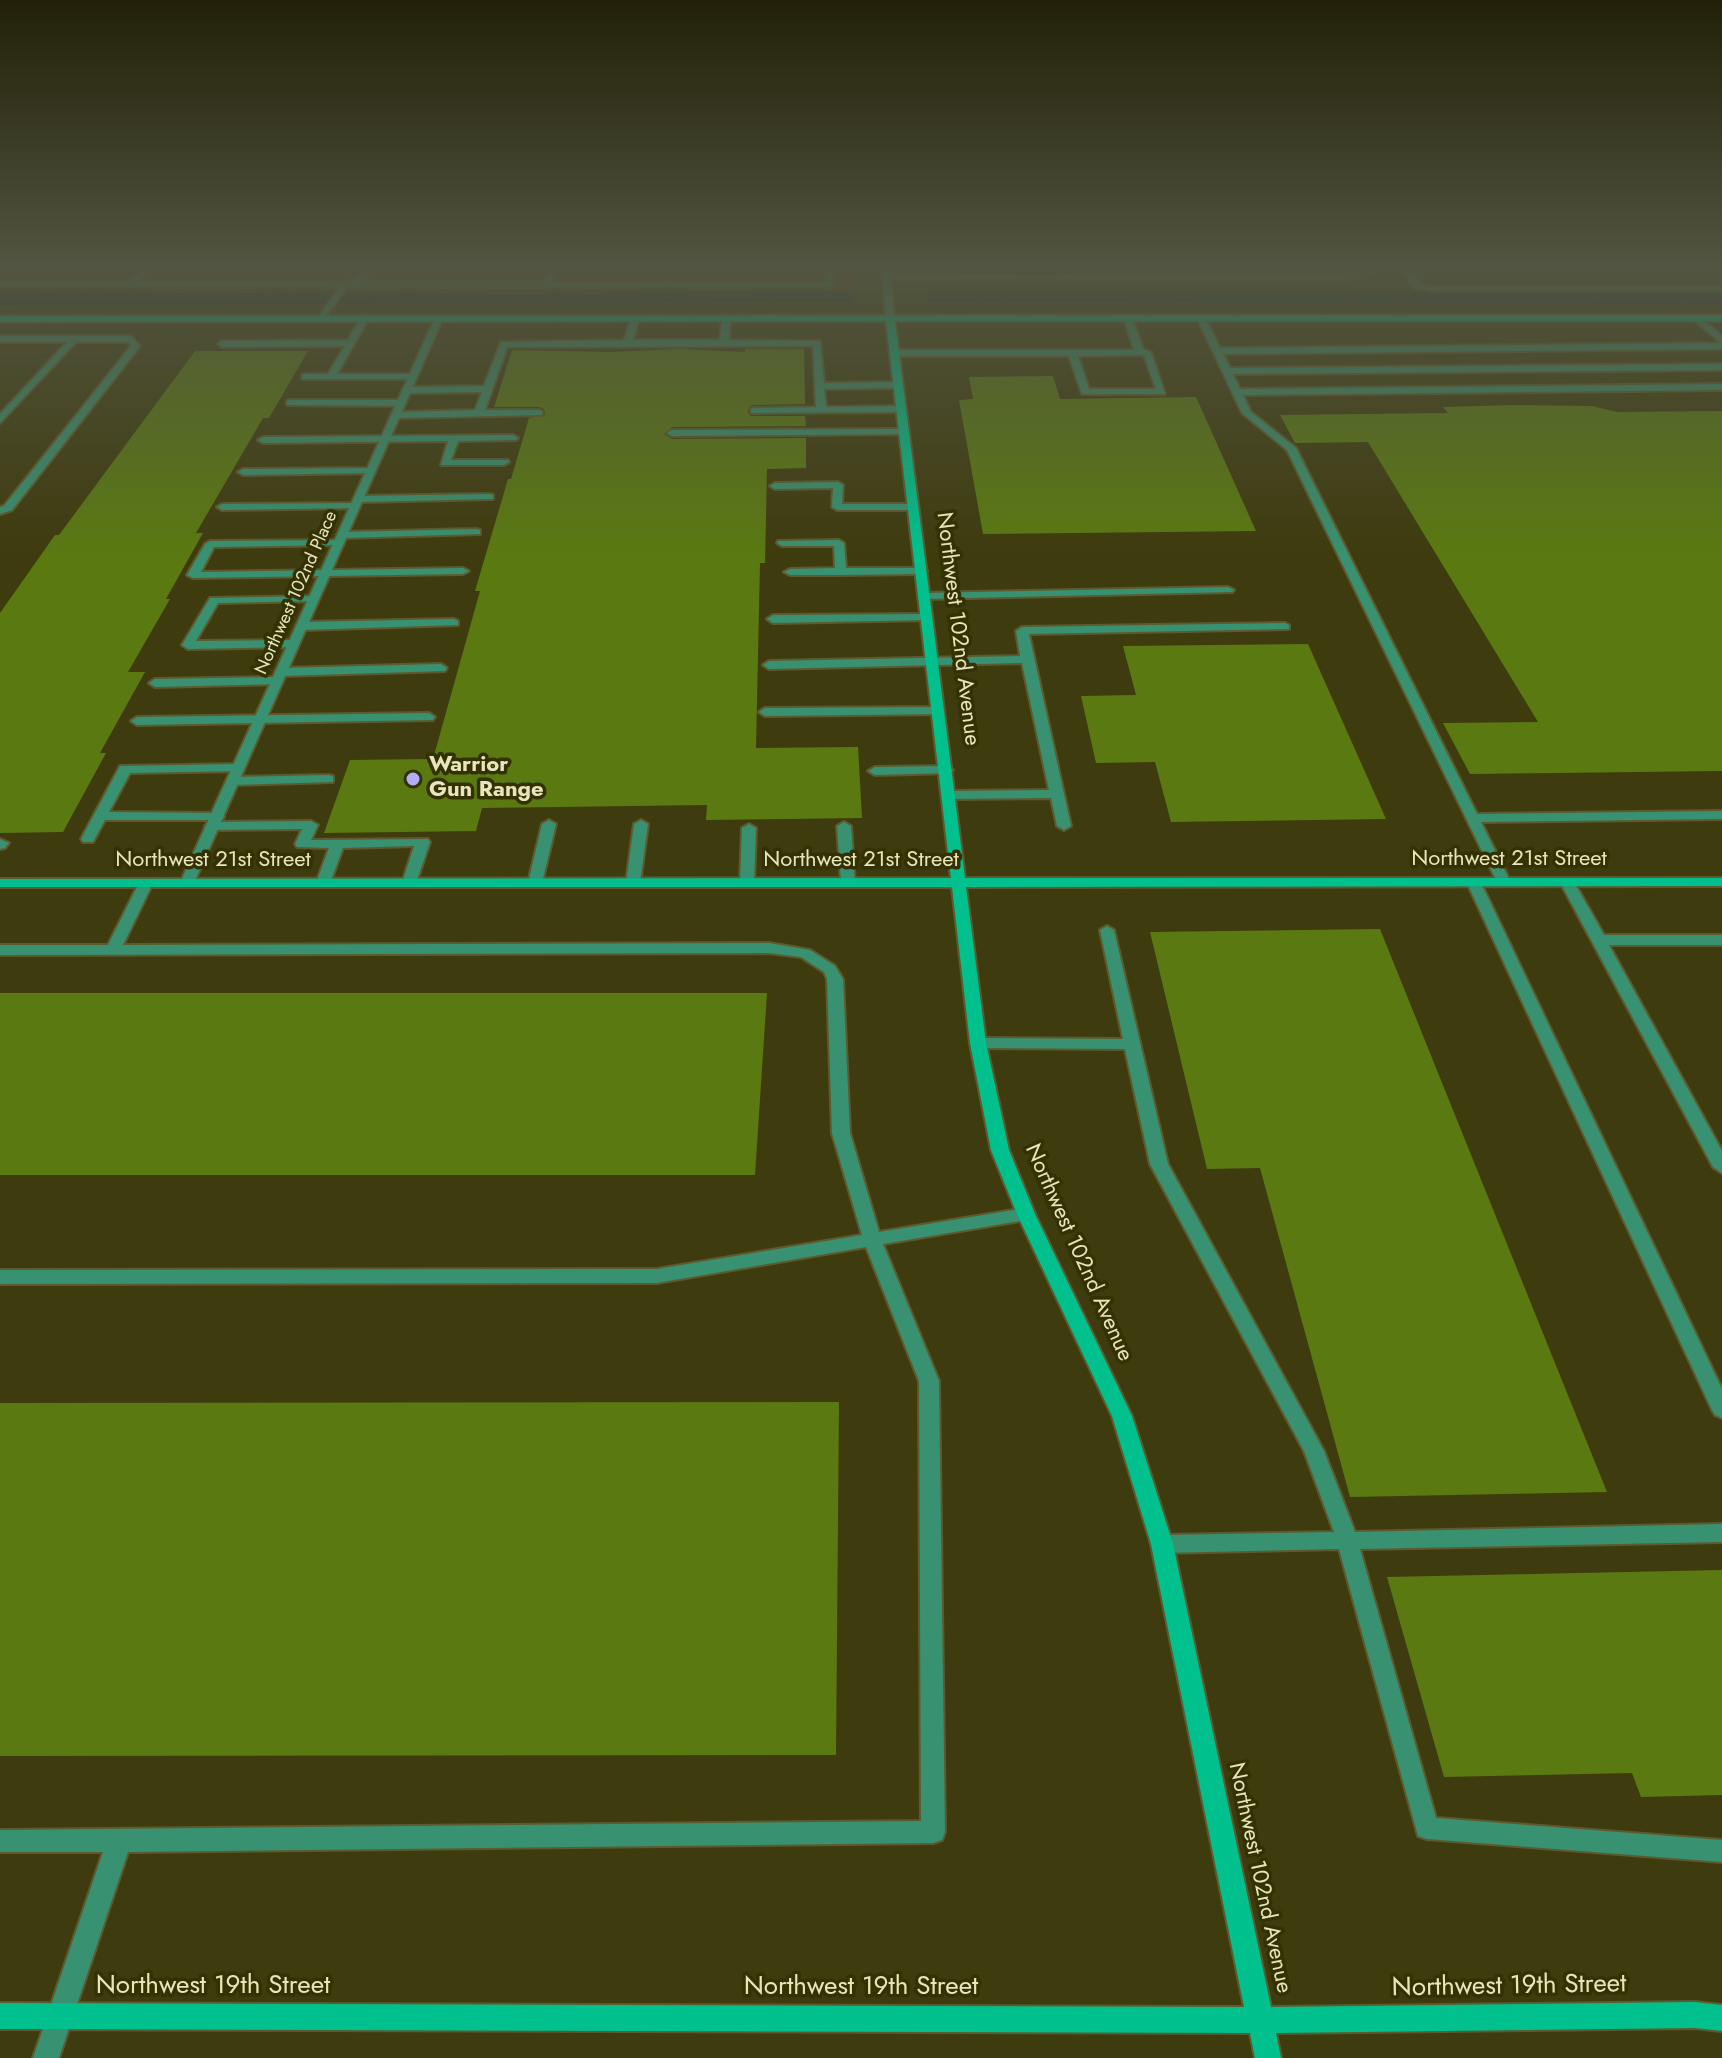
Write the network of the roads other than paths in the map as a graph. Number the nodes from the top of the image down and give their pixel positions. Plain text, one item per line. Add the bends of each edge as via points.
1 (54, 361) edge
2 (124, 361) edge
3 (340, 361) edge
4 (420, 361) edge
5 (498, 361) edge
6 (818, 361) edge
7 (895, 361) edge
8 (1075, 361) edge
9 (1150, 361) edge
10 (1222, 361) edge
11 (1722, 367) edge
12 (1227, 371) junction
13 (305, 377) dead end
14 (331, 377) junction
15 (413, 377) junction
16 (898, 385) junction
17 (820, 386) junction
18 (1722, 387) edge
19 (488, 389) junction
20 (407, 390) junction
21 (1237, 392) junction
22 (290, 403) dead end
23 (399, 409) junction
24 (901, 409) junction
25 (821, 410) junction
26 (754, 411) dead end
27 (479, 413) junction
28 (539, 413) dead end
29 (0, 420) edge
30 (904, 432) junction
31 (672, 433) dead end
32 (454, 438) junction
33 (513, 438) dead end
34 (385, 439) junction
35 (263, 440) dead end
36 (504, 462) dead end
37 (371, 471) junction
38 (243, 472) dead end
39 (775, 486) dead end
40 (489, 497) dead end
41 (357, 502) junction
42 (222, 507) dead end
43 (913, 507) junction
44 (0, 511) edge
45 (476, 532) dead end
46 (341, 539) junction
47 (782, 543) dead end
48 (463, 571) dead end
49 (921, 571) junction
50 (790, 572) dead end
51 (841, 572) junction
52 (325, 574) junction
53 (1228, 590) dead end
54 (924, 596) junction
55 (314, 599) junction
56 (927, 618) junction
57 (773, 619) dead end
58 (454, 623) dead end
59 (302, 626) junction
60 (1285, 627) dead end
61 (294, 644) junction
62 (1027, 659) junction
63 (932, 661) junction
64 (769, 665) dead end
65 (441, 668) dead end
66 (279, 677) junction
67 (155, 683) dead end
68 (939, 711) junction
69 (765, 712) dead end
70 (429, 717) dead end
71 (260, 720) junction
72 (137, 721) dead end
73 (946, 770) junction
74 (875, 771) dead end
75 (236, 774) junction
76 (328, 779) dead end
77 (1056, 794) junction
78 (949, 795) junction
79 (1722, 815) edge
80 (100, 816) junction
81 (1472, 818) junction
82 (214, 821) junction
83 (549, 824) dead end
84 (641, 824) dead end
85 (844, 826) dead end
86 (1064, 826) dead end
87 (749, 828) dead end
88 (88, 839) dead end
89 (338, 843) junction
90 (1567, 882) junction
91 (1722, 882) edge
92 (0, 883) edge
93 (146, 883) junction
94 (187, 883) junction
95 (323, 883) junction
96 (409, 883) junction
97 (535, 883) junction
98 (633, 883) junction
99 (747, 883) junction
100 (848, 883) junction
101 (960, 883) junction
102 (1474, 883) junction
103 (1504, 883) junction
104 (1107, 930) dead end
105 (1599, 940) junction
106 (1722, 940) edge
107 (0, 950) edge
108 (113, 950) junction
109 (978, 1043) junction
110 (1132, 1044) junction
111 (1722, 1167) edge
112 (1026, 1214) junction
113 (872, 1239) junction
114 (0, 1277) edge
115 (1722, 1410) edge
116 (1722, 1533) edge
117 (1347, 1539) junction
118 (1162, 1544) junction
119 (0, 1841) edge
120 (119, 1841) junction
121 (1722, 1851) edge
122 (0, 2016) edge
123 (61, 2016) junction
124 (1722, 2018) edge
125 (1260, 2020) junction
126 (46, 2058) edge
127 (1268, 2058) edge

1 - 29 street
2 - 44 street via 8,508
3 - 14 street
4 - 15 street, Northwest 102nd Place
5 - 19 street
6 - 17 street
7 - 16 street, Northwest 102nd Avenue
8 - 9 street via 1085,392 1162,392
10 - 12 street
11 - 12 street
12 - 21 street
13 - 14 street
14 - 15 street
15 - 20 street, Northwest 102nd Place
16 - 17 street
16 - 24 street, Northwest 102nd Avenue
17 - 25 street
18 - 21 street
19 - 20 street
19 - 27 street
20 - 23 street, Northwest 102nd Place
21 - 81 street via 1247,413 1291,448
22 - 23 street
23 - 27 street
23 - 34 street, Northwest 102nd Place
24 - 25 street
24 - 30 street, Northwest 102nd Avenue
25 - 26 street
27 - 28 street
30 - 31 street
30 - 43 street, Northwest 102nd Avenue
32 - 33 street
32 - 34 street
32 - 36 street via 445,463
34 - 35 street
34 - 37 street, Northwest 102nd Place
37 - 38 street
37 - 41 street, Northwest 102nd Place
39 - 43 street via 838,485 837,512
40 - 41 street
41 - 42 street
41 - 46 street, Northwest 102nd Place
43 - 49 street, Northwest 102nd Avenue
45 - 46 street
46 - 52 street, Northwest 102nd Place
46 - 52 street via 210,544 193,575
47 - 51 street via 839,543
48 - 52 street
49 - 51 street
49 - 54 street, Northwest 102nd Avenue
50 - 51 street
52 - 55 street, Northwest 102nd Place
53 - 54 street
54 - 56 street, Northwest 102nd Avenue
55 - 59 street, Northwest 102nd Place
55 - 61 street via 214,600 188,645
56 - 57 street
56 - 63 street, Northwest 102nd Avenue
58 - 59 street
59 - 61 street, Northwest 102nd Place
60 - 62 street via 1022,631
61 - 66 street, Northwest 102nd Place
62 - 63 street
62 - 77 street
63 - 64 street
63 - 68 street, Northwest 102nd Avenue
65 - 66 street
66 - 67 street
66 - 71 street, Northwest 102nd Place
68 - 69 street
68 - 73 street, Northwest 102nd Avenue
70 - 71 street
71 - 72 street
71 - 75 street, Northwest 102nd Place
73 - 74 street
73 - 78 street, Northwest 102nd Avenue
75 - 76 street
75 - 80 street via 125,769
75 - 82 street, Northwest 102nd Place
77 - 78 street
77 - 86 street
78 - 101 street, Northwest 102nd Avenue
79 - 81 street
80 - 82 street
80 - 88 street
81 - 103 street
82 - 89 street via 311,825 302,844
82 - 94 street, Northwest 102nd Place
83 - 97 street
84 - 98 street
85 - 100 street
87 - 99 street
89 - 95 street
89 - 96 street via 423,842
90 - 91 street, Northwest 21st Street
90 - 103 street, Northwest 21st Street
90 - 105 street
92 - 93 street, Northwest 21st Street
93 - 94 street, Northwest 21st Street
93 - 108 street
94 - 95 street, Northwest 21st Street
95 - 96 street, Northwest 21st Street
96 - 97 street, Northwest 21st Street
97 - 98 street, Northwest 21st Street
98 - 99 street, Northwest 21st Street
99 - 100 street, Northwest 21st Street
100 - 101 street, Northwest 21st Street
101 - 102 street, Northwest 21st Street
101 - 109 street, Northwest 102nd Avenue
102 - 103 street, Northwest 21st Street
102 - 115 street
104 - 110 street
105 - 106 street
105 - 111 street
107 - 108 street
108 - 113 street via 769,948 805,953 830,969 835,979 841,1133
109 - 110 street
109 - 112 street, Northwest 102nd Avenue via 1000,1150
110 - 117 street via 1159,1164 1314,1451
112 - 113 street
112 - 118 street, Northwest 102nd Avenue via 1122,1416
113 - 114 street via 657,1276
113 - 120 street via 929,1381 933,1832
116 - 117 street
117 - 118 street
117 - 121 street via 1427,1828
118 - 125 street, Northwest 102nd Avenue
119 - 120 street
120 - 123 street
122 - 123 street, Northwest 19th Street
123 - 125 street, Northwest 19th Street
123 - 126 street
124 - 125 street, Northwest 19th Street
125 - 127 street, Northwest 102nd Avenue

